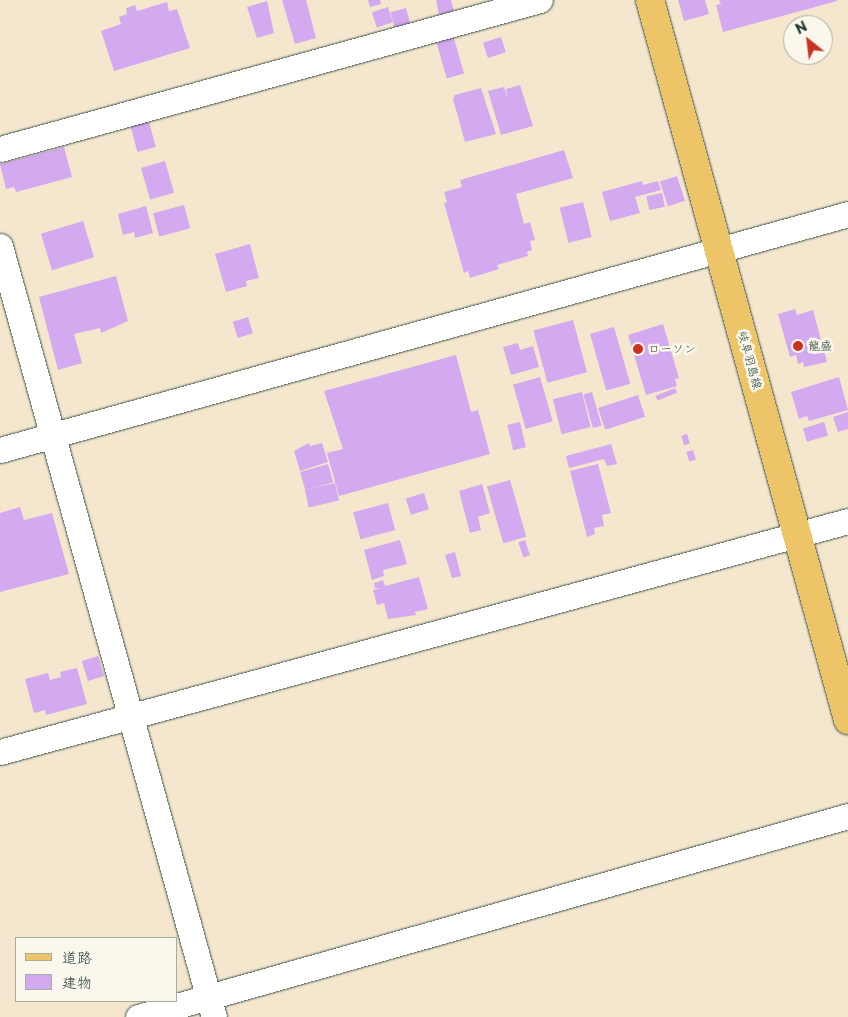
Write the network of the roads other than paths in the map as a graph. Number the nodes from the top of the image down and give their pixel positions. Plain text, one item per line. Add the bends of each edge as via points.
1 (540, 0) edge
2 (650, 0) edge
3 (0, 149) edge
4 (848, 214) edge
5 (0, 246) edge
6 (720, 249) junction
7 (51, 435) junction
8 (0, 450) edge
9 (848, 521) edge
10 (798, 535) junction
11 (128, 716) junction
12 (848, 720) edge
13 (0, 752) edge
14 (848, 816) edge
15 (211, 1007) edge
16 (138, 1017) edge

1 - 3 street
2 - 6 main road, 岐阜羽島線
4 - 6 street
5 - 7 street
6 - 7 street
6 - 10 main road, 岐阜羽島線
7 - 8 street
7 - 11 street
9 - 10 street
10 - 11 street
10 - 12 main road, 岐阜羽島線
11 - 13 street
11 - 15 street
14 - 15 street
15 - 16 street

